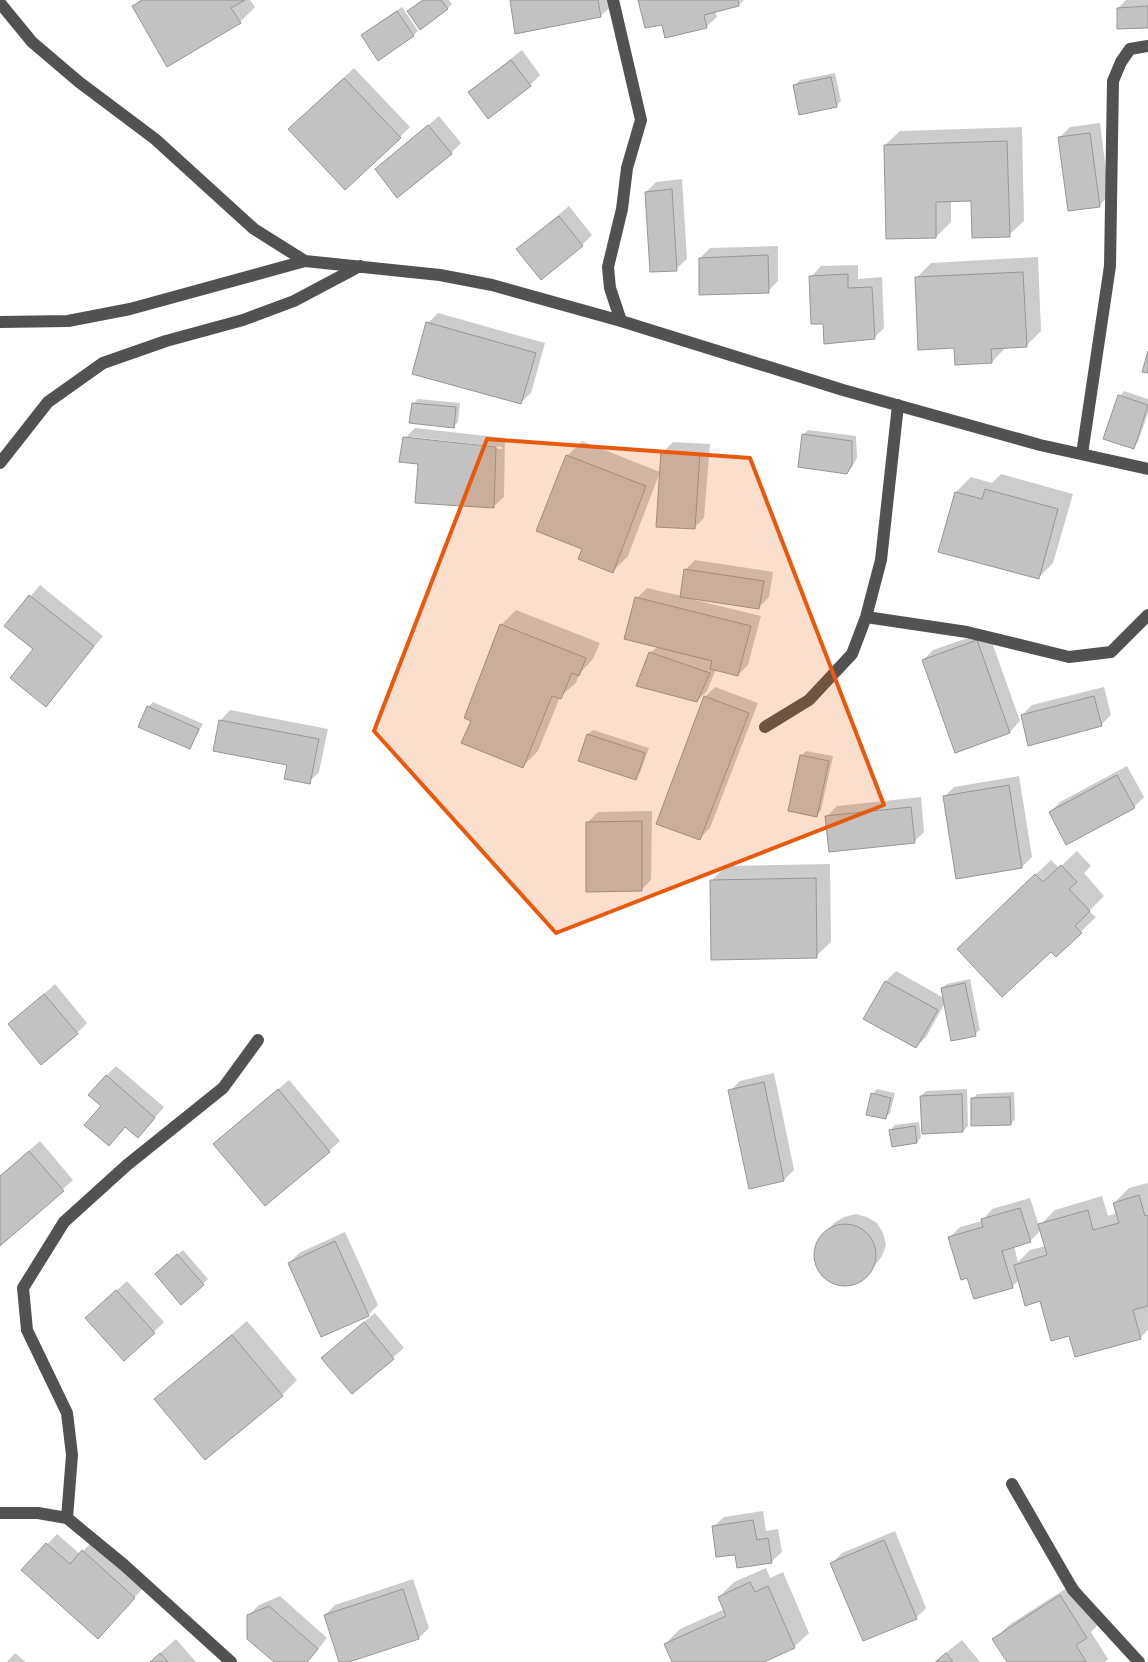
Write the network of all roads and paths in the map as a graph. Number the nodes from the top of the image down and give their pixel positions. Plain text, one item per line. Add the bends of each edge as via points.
1 (613, 0) edge
2 (0, 3) edge
3 (1148, 46) edge
4 (304, 262) junction
5 (360, 266) junction
6 (621, 321) junction
7 (0, 322) edge
8 (898, 405) junction
9 (1082, 454) junction
10 (0, 463) edge
11 (1148, 469) edge
12 (1148, 615) edge
13 (866, 617) junction
14 (765, 727) dead end
15 (258, 1040) dead end
16 (1012, 1484) dead end
17 (0, 1513) edge
18 (67, 1518) junction
19 (231, 1662) edge
20 (1139, 1662) edge

1 - 6 street via 641,120 627,168 622,209 608,267 610,288
2 - 4 street via 32,42 155,139 254,229
3 - 9 street via 1130,49 1113,81 1110,266
4 - 5 street
4 - 7 street via 130,309 68,321
5 - 6 street via 492,285
5 - 10 street via 294,301 103,363 48,402
6 - 8 street
8 - 9 street
8 - 13 street via 881,560
9 - 11 street
12 - 13 street via 1110,652 1069,658 967,632
13 - 14 street via 852,654 809,700
15 - 18 street via 223,1088 127,1165 64,1222 23,1288 27,1330 67,1413 72,1455
16 - 20 street via 1073,1590
17 - 18 street via 38,1512
18 - 19 street via 124,1564

